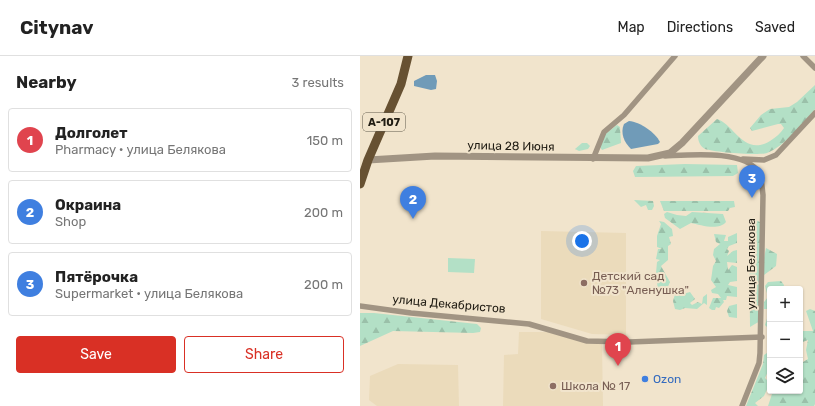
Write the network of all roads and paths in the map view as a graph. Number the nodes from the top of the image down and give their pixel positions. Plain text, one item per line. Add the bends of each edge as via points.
1 (408, 56) edge
2 (675, 56) edge
3 (762, 56) edge
4 (803, 56) edge
5 (815, 68) edge
6 (815, 113) edge
7 (662, 156) junction
8 (593, 158) junction
9 (736, 158) junction
10 (364, 160) edge
11 (360, 184) edge
12 (360, 306) edge
13 (762, 337) junction
14 (742, 406) edge

1 - 10 main road, А-107 via 401,84
2 - 8 street via 624,115 604,132
3 - 7 street via 682,142 670,153
4 - 5 street
6 - 9 street via 776,154 764,160
7 - 8 street, улица 28 Июня
7 - 9 street, улица Белякова
8 - 10 street, улица 28 Июня via 435,156
9 - 13 street, улица Белякова via 747,162 755,169 762,183
10 - 11 main road, А-107
12 - 13 street, улица Декабристов via 404,313 536,325 578,339 604,342
13 - 14 street, улица Белякова via 759,363

